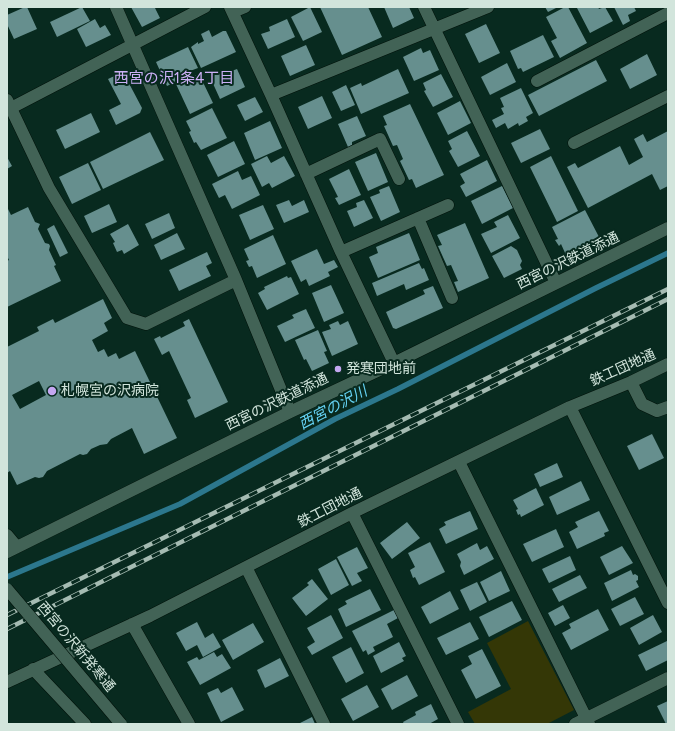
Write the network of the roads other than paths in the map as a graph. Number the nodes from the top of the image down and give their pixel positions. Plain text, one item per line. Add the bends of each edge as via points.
1 (116, 7) edge
2 (205, 7) edge
3 (245, 7) edge
4 (424, 7) edge
5 (488, 7) edge
6 (665, 7) edge
7 (232, 10) edge
8 (668, 12) edge
9 (434, 28) junction
10 (133, 45) junction
11 (537, 81) dead end
12 (271, 95) junction
13 (668, 96) edge
14 (9, 104) edge
15 (574, 143) dead end
16 (306, 174) junction
17 (399, 179) dead end
18 (448, 204) dead end
19 (418, 218) junction
20 (668, 228) edge
21 (341, 252) junction
22 (236, 280) junction
23 (556, 283) junction
24 (452, 298) dead end
25 (394, 363) junction
26 (668, 364) edge
27 (631, 382) junction
28 (570, 407) junction
29 (668, 407) edge
30 (290, 412) junction
31 (459, 462) junction
32 (352, 513) junction
33 (7, 535) edge
34 (12, 549) edge
35 (246, 567) junction
36 (7, 589) edge
37 (668, 603) edge
38 (132, 624) junction
39 (32, 669) junction
40 (668, 678) edge
41 (7, 682) edge
42 (583, 722) edge
43 (83, 723) edge
44 (121, 724) edge
45 (189, 724) edge
46 (324, 724) edge
47 (458, 724) edge

1 - 10 street
2 - 10 street
3 - 7 street
4 - 9 street
5 - 9 street
6 - 8 street
7 - 12 street
8 - 11 street
9 - 12 street
9 - 23 street
10 - 14 street
10 - 22 street
12 - 16 street
13 - 15 street
14 - 22 street via 49,188 127,318 146,324
16 - 17 street via 380,139
16 - 21 street
18 - 19 street
19 - 21 street
19 - 24 street
20 - 23 street, 西宮の沢鉄道添通
21 - 25 street
22 - 30 street
23 - 25 street, 西宮の沢鉄道添通
25 - 30 street, 西宮の沢鉄道添通
26 - 27 street, 鉄工団地通
27 - 28 street, 鉄工団地通
27 - 29 street via 642,404 657,411
28 - 31 street, 鉄工団地通
28 - 37 street
30 - 34 street, 西宮の沢鉄道添通
31 - 32 street, 鉄工団地通
31 - 42 street
32 - 35 street, 鉄工団地通
32 - 47 street
33 - 34 street
35 - 38 street, 鉄工団地通
35 - 46 street
36 - 44 street, 西宮の沢新発寒通, bridge
38 - 39 street, 鉄工団地通
38 - 45 street
39 - 41 street, 鉄工団地通
39 - 43 street
40 - 42 street

